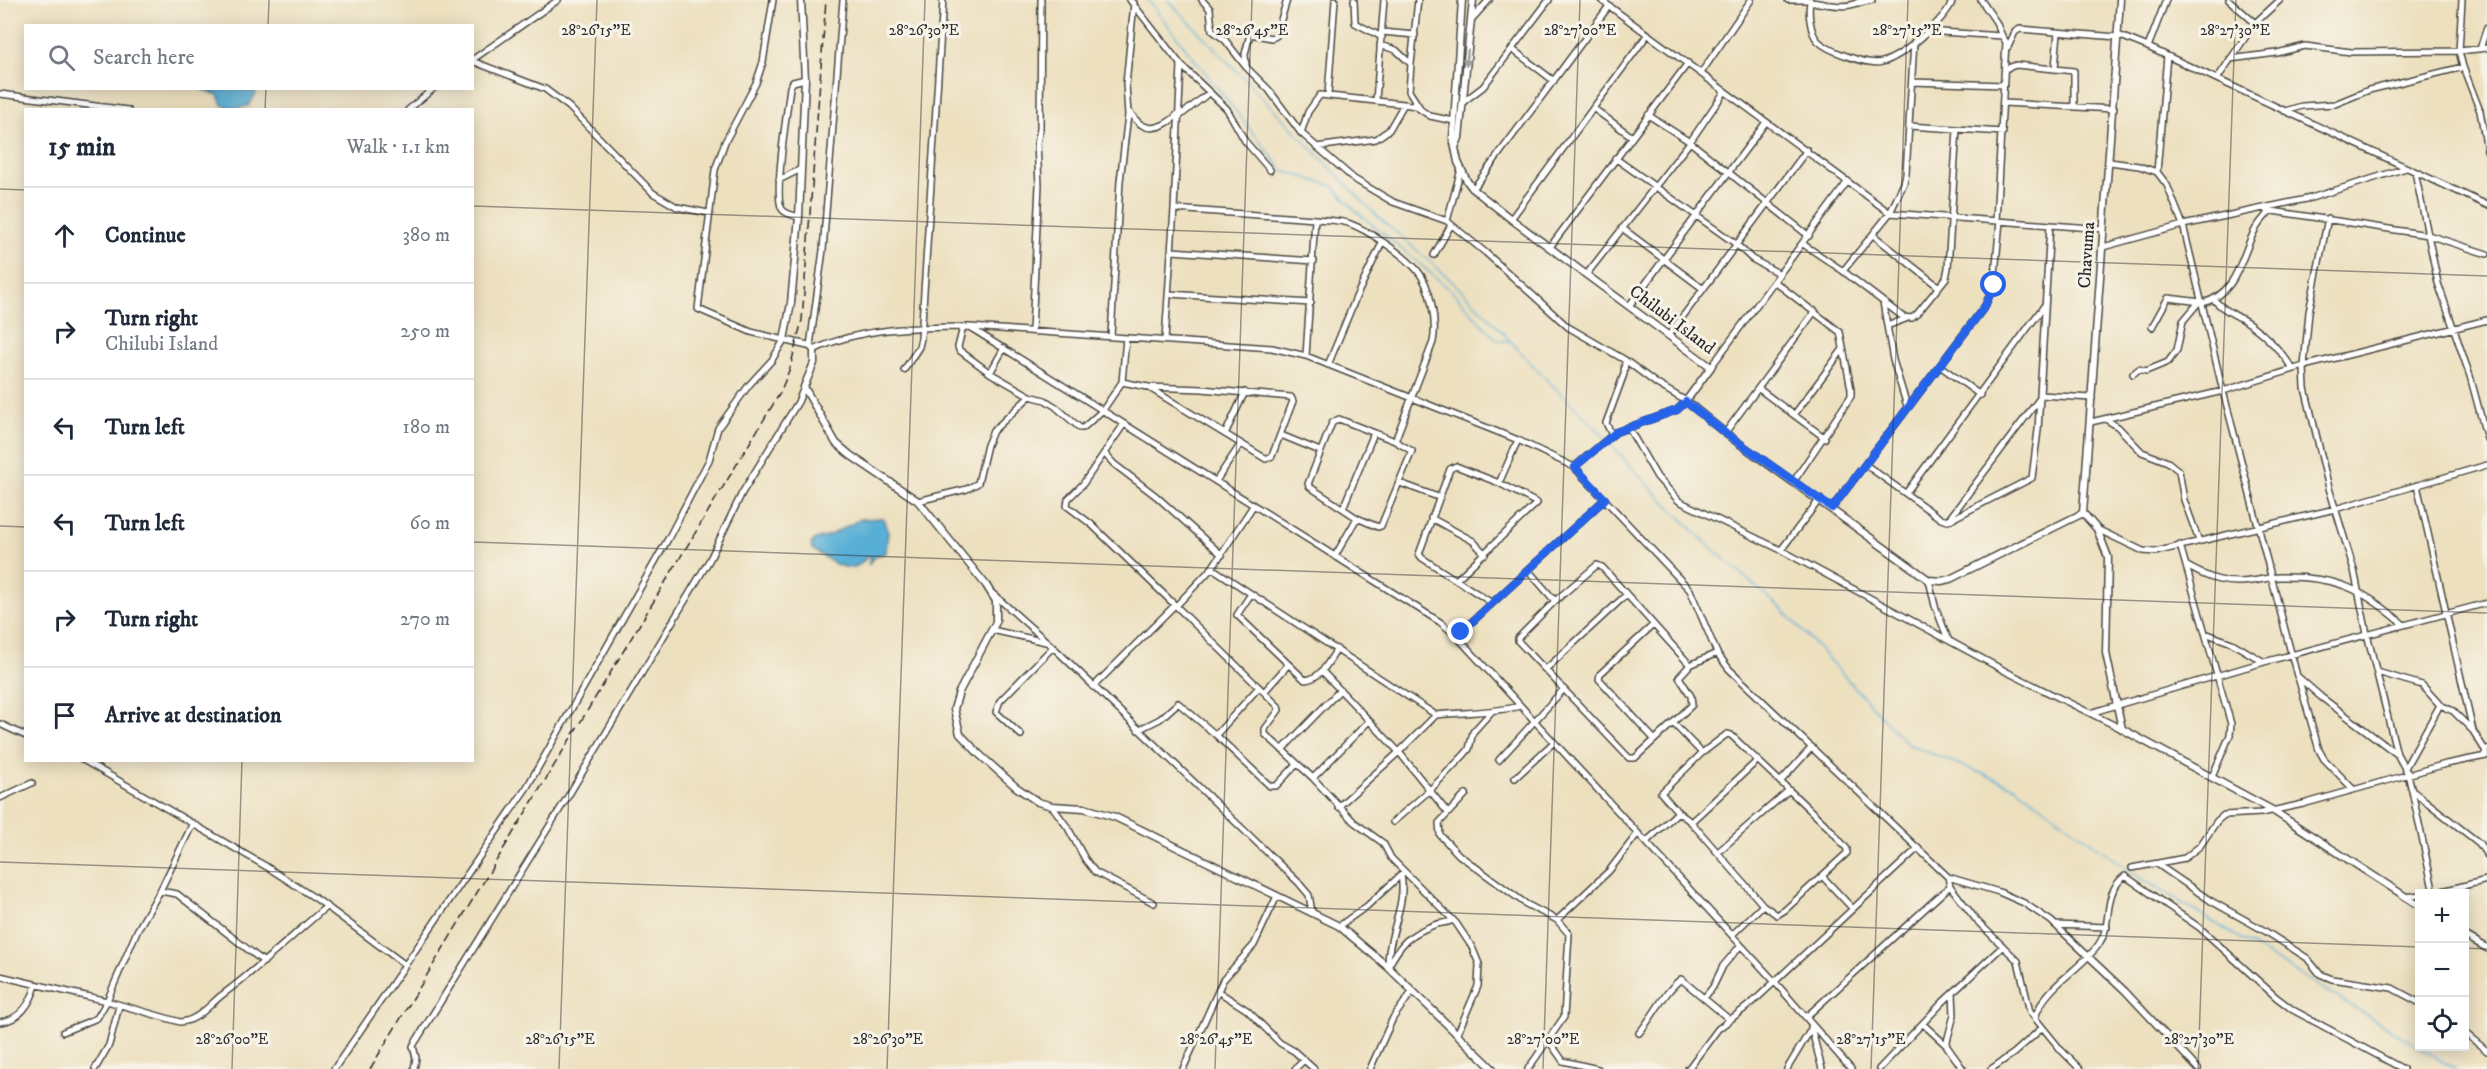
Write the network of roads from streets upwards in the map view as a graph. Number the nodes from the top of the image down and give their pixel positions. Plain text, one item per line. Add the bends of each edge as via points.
1 (558, 0) edge
2 (773, 0) edge
3 (801, 0) edge
4 (843, 0) edge
5 (943, 0) edge
6 (1041, 0) edge
7 (1203, 0) edge
8 (1287, 0) edge
9 (1335, 0) edge
10 (1354, 0) edge
11 (1384, 0) edge
12 (1418, 0) edge
13 (1462, 0) edge
14 (1473, 0) edge
15 (1489, 0) edge
16 (1549, 0) edge
17 (1601, 0) edge
18 (1751, 0) edge
19 (1788, 0) edge
20 (1872, 0) edge
21 (1953, 0) edge
22 (1981, 0) edge
23 (2121, 0) edge
24 (2166, 0) edge
25 (2229, 0) edge
26 (2280, 0) edge
27 (2462, 0) edge
28 (1810, 1) edge
29 (1860, 1) edge
30 (1132, 2) edge
31 (1609, 6) junction
32 (1471, 20) junction
33 (2255, 23) junction
34 (2487, 27) edge
35 (1926, 31) junction
36 (2058, 32) junction
37 (1648, 34) junction
38 (1382, 35) junction
39 (1415, 35) junction
40 (2002, 36) junction
41 (2117, 36) junction
42 (1914, 42) junction
43 (1380, 45) junction
44 (2148, 47) junction
45 (2487, 48) edge
46 (1512, 49) junction
47 (2007, 49) junction
48 (2480, 49) junction
49 (2459, 51) junction
50 (2167, 56) junction
51 (2230, 59) junction
52 (474, 60) edge
53 (474, 62) edge
54 (1688, 63) junction
55 (1411, 64) junction
56 (1181, 65) junction
57 (1246, 67) junction
58 (2463, 67) junction
59 (2055, 68) junction
60 (2005, 69) junction
61 (1701, 73) junction
62 (805, 79) junction
63 (2217, 79) junction
64 (1554, 81) junction
65 (1912, 82) junction
66 (2004, 85) junction
67 (432, 90) edge
68 (1725, 91) junction
69 (1210, 92) junction
70 (0, 94) edge
71 (1328, 95) junction
72 (1376, 100) junction
73 (1463, 102) junction
74 (2004, 103) junction
75 (1404, 104) junction
76 (2074, 106) junction
77 (112, 108) edge
78 (410, 108) edge
79 (1593, 108) junction
80 (2114, 109) junction
81 (1128, 111) junction
82 (1422, 111) junction
83 (2285, 111) junction
84 (1180, 114) junction
85 (1648, 115) junction
86 (1454, 121) junction
87 (1766, 122) junction
88 (1909, 126) junction
89 (1957, 129) junction
90 (2003, 132) junction
91 (1301, 133) junction
92 (1631, 136) junction
93 (1690, 142) junction
94 (1456, 146) junction
95 (1316, 147) junction
96 (1807, 150) junction
97 (2487, 150) edge
98 (1615, 158) junction
99 (2110, 162) junction
100 (2406, 168) junction
101 (1461, 169) junction
102 (801, 170) junction
103 (1270, 170) dead end
104 (1728, 172) junction
105 (2157, 172) junction
106 (2415, 172) junction
107 (779, 180) junction
108 (1848, 181) junction
109 (1654, 187) junction
110 (1473, 189) junction
111 (1766, 203) junction
112 (2487, 205) edge
113 (1174, 209) junction
114 (2262, 210) junction
115 (2270, 211) junction
116 (708, 213) junction
117 (1890, 213) junction
118 (1696, 215) junction
119 (799, 217) junction
120 (2328, 218) junction
121 (1315, 219) junction
122 (1511, 219) junction
123 (1952, 219) junction
124 (1998, 221) junction
125 (1449, 223) junction
126 (2050, 225) junction
127 (2183, 225) junction
128 (1623, 228) junction
129 (2104, 230) junction
130 (1873, 235) junction
131 (2428, 235) junction
132 (1809, 236) junction
133 (1382, 243) junction
134 (1736, 244) junction
135 (1803, 244) junction
136 (1550, 247) junction
137 (2103, 247) junction
138 (1172, 250) junction
139 (1434, 255) dead end
140 (2487, 255) edge
141 (1662, 259) junction
142 (1314, 261) junction
143 (1843, 271) junction
144 (1780, 274) junction
145 (1586, 275) junction
146 (1775, 282) junction
147 (1939, 287) junction
148 (1702, 288) junction
149 (1169, 294) junction
150 (2214, 300) junction
151 (1883, 302) junction
152 (2201, 302) junction
153 (1311, 303) junction
154 (2044, 305) junction
155 (1629, 306) junction
156 (1815, 311) junction
157 (1908, 318) junction
158 (2487, 320) edge
159 (1887, 326) junction
160 (921, 327) junction
161 (966, 327) junction
162 (2152, 327) dead end
163 (2454, 330) junction
164 (1032, 331) junction
165 (1669, 335) junction
166 (1111, 336) junction
167 (1126, 338) junction
168 (784, 340) junction
169 (1165, 340) junction
170 (812, 348) junction
171 (1004, 348) junction
172 (1844, 349) junction
173 (1306, 356) junction
174 (1625, 360) junction
175 (1328, 365) junction
176 (1940, 366) junction
177 (1711, 367) junction
178 (2304, 367) junction
179 (2293, 369) junction
180 (904, 370) dead end
181 (990, 373) junction
182 (2133, 374) dead end
183 (1122, 382) junction
184 (804, 387) junction
185 (1148, 387) junction
186 (1759, 389) junction
187 (2223, 391) junction
188 (1245, 392) junction
189 (1980, 395) junction
190 (1030, 396) junction
191 (2040, 396) junction
192 (1412, 398) junction
193 (2092, 398) junction
194 (1686, 402) junction
195 (1907, 406) junction
196 (1103, 410) junction
197 (1794, 415) junction
198 (2107, 420) junction
199 (2091, 422) junction
200 (1124, 424) junction
201 (1628, 427) junction
202 (1374, 433) junction
203 (1725, 433) junction
204 (1225, 434) junction
205 (1281, 435) junction
206 (1611, 436) junction
207 (1825, 438) junction
208 (2487, 439) edge
209 (1518, 440) junction
210 (1395, 441) junction
211 (1240, 445) junction
212 (1320, 451) junction
213 (1104, 453) junction
214 (1866, 465) junction
215 (2487, 465) edge
216 (1575, 467) junction
217 (1794, 481) junction
218 (1216, 482) junction
219 (1400, 483) junction
220 (1499, 483) junction
221 (2418, 484) junction
222 (1906, 493) junction
223 (1438, 497) junction
224 (1605, 499) junction
225 (1820, 499) junction
226 (918, 501) junction
227 (1253, 506) junction
228 (1343, 508) junction
229 (1832, 508) junction
230 (2335, 509) junction
231 (2084, 513) junction
232 (1357, 518) junction
233 (1431, 518) junction
234 (1948, 521) junction
235 (2258, 526) junction
236 (2097, 529) junction
237 (2199, 541) junction
238 (2180, 545) junction
239 (1781, 550) junction
240 (1485, 554) junction
241 (1222, 555) junction
242 (1335, 556) junction
243 (2187, 566) junction
244 (1212, 568) junction
245 (1528, 570) junction
246 (2271, 578) junction
247 (1456, 580) junction
248 (1929, 580) junction
249 (2356, 589) junction
250 (992, 593) junction
251 (1251, 594) junction
252 (1626, 595) junction
253 (1555, 601) junction
254 (1492, 603) junction
255 (2487, 603) edge
256 (1176, 605) junction
257 (2445, 613) junction
258 (2403, 624) junction
259 (1653, 625) junction
260 (992, 630) junction
261 (2205, 633) junction
262 (2367, 634) junction
263 (1458, 636) junction
264 (1948, 641) junction
265 (1047, 643) junction
266 (1053, 647) junction
267 (1337, 649) junction
268 (1717, 652) junction
269 (2292, 656) junction
270 (2264, 662) junction
271 (1288, 665) junction
272 (1690, 665) junction
273 (1546, 669) junction
274 (1323, 671) junction
275 (2377, 672) junction
276 (2297, 676) junction
277 (2216, 677) junction
278 (1093, 687) junction
279 (1259, 687) junction
280 (1340, 690) junction
281 (1563, 690) junction
282 (1264, 692) junction
283 (2117, 705) junction
284 (2440, 705) junction
285 (1520, 706) junction
286 (1492, 711) junction
287 (2090, 713) junction
288 (1436, 715) junction
289 (1370, 720) junction
290 (1535, 721) junction
291 (0, 723) edge
292 (1674, 724) junction
293 (2122, 729) junction
294 (1138, 730) junction
295 (2473, 731) junction
296 (24, 735) edge
297 (1021, 735) dead end
298 (1216, 735) junction
299 (1654, 739) junction
300 (1554, 742) junction
301 (1812, 747) junction
302 (1282, 750) junction
303 (1399, 752) junction
304 (1702, 753) junction
305 (2486, 753) edge
306 (2397, 754) junction
307 (1499, 760) dead end
308 (1757, 761) junction
309 (86, 762) edge
310 (1297, 764) junction
311 (2406, 771) junction
312 (2212, 777) junction
313 (1313, 778) junction
314 (1515, 778) dead end
315 (1780, 782) junction
316 (32, 783) dead end
317 (2353, 789) junction
318 (1430, 790) junction
319 (1789, 790) junction
320 (2412, 791) junction
321 (1466, 794) dead end
322 (0, 798) edge
323 (1052, 806) junction
324 (1338, 807) junction
325 (2272, 810) junction
326 (1677, 812) junction
327 (1448, 813) junction
328 (1393, 822) dead end
329 (1691, 822) junction
330 (193, 823) junction
331 (1638, 833) junction
332 (1647, 842) junction
333 (1918, 848) junction
334 (1718, 852) junction
335 (2487, 855) edge
336 (2157, 864) junction
337 (2132, 868) dead end
338 (1403, 873) junction
339 (1822, 876) junction
340 (1948, 877) junction
341 (2487, 880) edge
342 (1950, 886) junction
343 (2432, 889) edge
344 (2450, 889) edge
345 (160, 891) junction
346 (1277, 896) junction
347 (2415, 896) edge
348 (2405, 897) junction
349 (1154, 903) dead end
350 (2415, 903) edge
351 (1763, 904) junction
352 (327, 907) junction
353 (1852, 908) junction
354 (1312, 912) junction
355 (1453, 920) junction
356 (1557, 920) junction
357 (2055, 925) junction
358 (1339, 926) junction
359 (2107, 927) junction
360 (1732, 935) junction
361 (2469, 938) edge
362 (1742, 945) junction
363 (2004, 946) junction
364 (2487, 948) edge
365 (2088, 957) junction
366 (264, 962) junction
367 (405, 964) junction
368 (1388, 967) junction
369 (0, 976) edge
370 (1774, 981) junction
371 (36, 985) junction
372 (1219, 992) junction
373 (1412, 992) junction
374 (1953, 993) junction
375 (1704, 998) junction
376 (2415, 1000) edge
377 (106, 1001) junction
378 (119, 1005) junction
379 (1806, 1017) junction
380 (2035, 1018) junction
381 (1730, 1020) junction
382 (0, 1022) edge
383 (1923, 1024) junction
384 (1811, 1027) junction
385 (2042, 1028) junction
386 (63, 1032) dead end
387 (1455, 1033) junction
388 (1639, 1033) dead end
389 (2469, 1036) edge
390 (1549, 1041) junction
391 (1946, 1045) junction
392 (2487, 1051) edge
393 (1304, 1060) junction
394 (95, 1069) edge
395 (334, 1069) edge
396 (414, 1069) edge
397 (1183, 1069) edge
398 (1294, 1069) edge
399 (1314, 1069) edge
400 (1370, 1069) edge
401 (1493, 1069) edge
402 (1528, 1069) edge
403 (1598, 1069) edge
404 (1688, 1069) edge
405 (1787, 1069) edge
406 (1822, 1069) edge
407 (1851, 1069) edge
408 (1879, 1069) edge
409 (1963, 1069) edge
410 (1991, 1069) edge
411 (2080, 1069) edge
412 (2198, 1069) edge
413 (2403, 1069) edge

1 - 52 street
2 - 116 street via 763,62 717,160
3 - 62 street
4 - 170 street
5 - 160 street
6 - 164 street via 1039,185
7 - 57 street via 1210,9 1212,30
8 - 57 street via 1276,36 1250,34
9 - 71 street
10 - 38 street via 1355,23
11 - 38 street
12 - 39 street
13 - 86 street
14 - 32 street
15 - 32 street
16 - 46 street
17 - 31 street
18 - 61 street
19 - 28 street
20 - 29 street
21 - 35 street via 1942,19
22 - 40 street
23 - 41 street, Chavuma
24 - 44 street
25 - 33 street
26 - 33 street
27 - 49 street
28 - 29 street via 1845,6
28 - 42 street via 1817,40 1837,52 1880,63 1901,55
30 - 56 street
30 - 81 street
31 - 37 street
31 - 64 street
32 -> 73 street
33 - 51 street
34 - 48 street
35 - 40 street
35 - 42 street
36 - 41 street
36 - 47 street via 2020,29
36 - 59 street
37 - 54 street
37 - 79 street
38 - 39 street
38 - 43 street
39 - 55 street
40 - 47 street
41 - 44 street
41 - 80 street, Chavuma
42 - 65 street
43 - 55 street via 1396,50
43 - 72 street
44 - 50 street
45 - 48 street
46 - 64 street
46 - 73 street via 1484,87
47 - 60 street
48 - 49 street
49 - 51 street via 2343,52 2305,46
49 - 58 street
50 - 63 street
50 - 105 street
51 - 63 street
53 - 116 street via 545,89 569,107 652,193 677,207
54 - 61 street
54 - 85 street
55 - 82 street via 1409,91
56 - 69 street
56 - 84 street
57 - 91 street
58 - 83 street via 2369,90 2335,104
58 - 97 street via 2480,111
59 - 60 street via 2016,65
59 - 76 street via 2074,70
60 - 66 street
61 - 68 street
62 - 102 street
62 - 107 street via 790,87
63 - 83 street
64 - 110 street
65 - 66 street
65 - 88 street
66 - 74 street
67 - 78 street
68 - 87 street
68 - 93 street
69 - 84 street
69 - 103 street via 1227,109 1245,141
70 - 77 street
71 - 72 street
71 - 91 street via 1320,95 1314,102
72 - 75 street
73 - 94 street
74 - 76 street
74 - 90 street
75 - 82 street
75 - 95 street via 1389,130 1376,139
76 - 80 street
79 - 92 street
79 - 122 street
80 - 99 street, Chavuma
81 - 84 street via 1141,125 1151,127 1168,123
81 - 166 street
82 - 86 street
83 - 100 street
84 - 113 street
85 - 92 street
85 - 93 street
86 - 94 street
87 - 96 street
87 - 104 street
88 - 89 street
88 - 117 street via 1904,183
89 - 90 street
89 - 123 street
90 - 124 street
91 - 95 street
92 - 98 street
93 - 104 street
93 - 109 street
94 - 101 street, Chilubi Island
95 - 125 street via 1369,189
96 - 108 street
96 - 111 street
98 - 109 street
98 - 136 street
99 - 105 street
99 - 129 street, Chavuma
100 - 106 street
100 - 114 street
101 - 110 street, Chilubi Island
101 - 125 street
102 - 107 street
102 - 119 street
104 - 111 street
104 - 118 street
105 - 127 street via 2167,185
106 - 112 street
106 - 131 street
107 - 119 street via 780,208
108 - 117 street
108 - 132 street
109 - 118 street
109 - 128 street
110 - 122 street, Chilubi Island
111 - 132 street
111 - 134 street
113 - 121 street
113 - 138 street
114 - 115 street
114 - 127 street
115 - 120 street
115 - 150 street via 2255,230 2239,271
116 - 168 street via 698,309 751,332
117 - 123 street
117 - 130 street
118 - 134 street
118 - 141 street
119 - 168 street via 792,303
120 - 131 street
120 - 178 street via 2309,312
121 - 133 street via 1349,224
121 - 142 street
122 - 136 street, Chilubi Island
123 - 124 street
123 - 147 street via 1948,268
124 - 126 street
124 - 176 street via 1996,272 1990,297
125 - 139 street
125 - 174 street via 1568,327
126 - 129 street
126 - 154 street
127 - 137 street
127 - 152 street
128 - 141 street
128 - 145 street
129 - 137 street, Chavuma
130 - 143 street
130 - 147 street
131 - 140 street
131 - 163 street via 2438,283
132 - 135 street
133 - 175 street
133 - 192 street via 1418,271 1434,314 1433,342
134 - 144 street via 1752,259
134 - 148 street
135 - 143 street
135 - 144 street
136 - 145 street, Chilubi Island
137 - 193 street, Chavuma
138 - 142 street
138 - 149 street
141 - 148 street
141 - 155 street
142 - 153 street
143 - 151 street
144 - 146 street
145 - 155 street, Chilubi Island
146 - 156 street
146 - 177 street
147 - 157 street via 1917,314
148 - 165 street
149 - 153 street
149 - 169 street
150 - 152 street
150 - 179 street via 2269,339
151 - 157 street
151 - 159 street
152 - 162 street via 2168,298
152 - 182 street via 2183,321 2177,350 2168,362
152 - 187 street
153 - 173 street
154 - 189 street
154 - 191 street
155 - 165 street, Chilubi Island
156 - 172 street via 1837,327
156 - 186 street
157 - 159 street
158 - 163 street
159 - 195 street
160 - 161 street
160 - 170 street
160 - 180 street via 919,347
161 - 164 street
161 - 171 street
161 - 181 street via 957,347
163 - 178 street
163 - 208 street
164 - 166 street
165 - 177 street, Chilubi Island
166 - 167 street
167 - 169 street
167 - 183 street
168 - 170 street
168 - 367 street via 718,428 709,460 668,539 526,787
169 - 173 street via 1272,348
170 - 184 street via 814,363
171 - 181 street
171 - 196 street
172 - 197 street
172 - 207 street via 1851,396
173 - 175 street
174 - 194 street
174 - 206 street via 1624,374 1606,423
175 - 192 street
176 - 189 street
176 - 195 street
177 - 194 street, Chilubi Island
178 - 179 street
178 - 230 street via 2305,388
179 - 187 street
181 - 190 street
183 - 185 street
183 - 196 street
184 - 226 street via 836,443
184 - 396 street via 742,493 710,559 413,1046
185 - 188 street
185 - 204 street
186 - 197 street
186 - 203 street
187 - 198 street
187 - 235 street
188 - 204 street
188 - 205 street via 1293,399
189 - 222 street
190 - 196 street via 1050,404 1080,428
190 - 226 street via 995,428 978,483
191 - 193 street
191 - 234 street
191 - 234 street via 2032,478
192 - 209 street
192 - 210 street
193 - 199 street, Chavuma
194 - 201 street via 1677,410
194 - 203 street
195 - 214 street
196 - 200 street
197 - 207 street
198 - 199 street
198 - 237 street via 2142,452 2179,471 2184,500
199 - 231 street, Chavuma
200 - 213 street
200 - 218 street
201 - 206 street
201 - 239 street via 1656,477 1678,501
202 - 210 street
202 - 212 street via 1335,420
202 - 228 street
203 - 217 street
204 - 211 street
205 - 211 street via 1269,458
205 - 212 street
206 - 216 street
207 - 217 street
209 - 216 street
209 - 220 street
210 - 219 street via 1412,451
211 - 218 street
212 - 228 street via 1308,484
213 - 241 street
213 - 256 street via 1068,499 1067,506
214 - 222 street
214 - 229 street
215 - 221 street
216 - 224 street
217 - 225 street
218 - 227 street
219 - 223 street
219 - 232 street via 1381,526 1373,527
220 - 223 street via 1453,466
220 - 240 street via 1536,500 1537,505
221 - 230 street
221 - 257 street
222 - 234 street
223 - 233 street
224 - 245 street
224 - 268 street via 1690,590
225 - 229 street
225 - 239 street
226 - 250 street
227 - 241 street
227 - 242 street
228 - 232 street
229 - 248 street
230 - 235 street
230 - 249 street
231 - 236 street
231 - 248 street via 1950,579
232 - 242 street
233 - 240 street via 1473,541
233 - 247 street via 1419,554
235 - 237 street
235 - 246 street
236 - 238 street via 2143,551
236 - 283 street via 2108,557 2106,653
237 - 238 street
238 - 243 street
239 - 264 street
240 - 247 street
241 - 244 street
242 - 263 street
243 - 246 street via 2224,583
243 - 261 street
244 - 251 street
244 - 256 street
245 - 253 street
245 - 254 street
246 - 249 street via 2324,580
246 - 269 street
247 - 254 street
248 - 264 street
249 - 258 street
249 - 262 street
250 - 260 street via 996,601
250 - 265 street
251 - 267 street
251 - 271 street via 1238,615
252 - 253 street via 1597,565
252 - 259 street
252 - 273 street
253 - 273 street via 1518,638
254 - 263 street
255 - 257 street
256 - 278 street
256 - 279 street
257 - 258 street
257 - 295 street
258 - 262 street
259 - 272 street
259 - 299 street via 1599,679
260 - 265 street
260 - 323 street via 959,692 954,709 960,734 1016,787
261 - 270 street
261 - 277 street
262 - 269 street
262 - 275 street
263 - 285 street
264 - 287 street
265 - 266 street
266 - 278 street
266 - 297 street via 997,708 996,712
267 - 274 street
267 - 288 street
268 - 272 street
268 - 301 street via 1729,669
269 - 270 street
269 - 276 street
270 - 277 street
271 - 274 street via 1305,680
271 - 282 street
272 - 292 street via 1679,677 1692,705
273 - 281 street
274 - 280 street
275 - 284 street via 2419,683
275 - 306 street
276 - 306 street
276 - 317 street via 2319,750
277 - 283 street
277 - 312 street via 2232,730
278 - 294 street
279 - 282 street
279 - 298 street
280 - 289 street
280 - 302 street
281 - 290 street
281 - 299 street via 1629,759
282 - 302 street via 1279,710 1264,732
283 - 287 street
283 - 293 street
284 - 295 street via 2453,711
284 - 311 street
285 - 286 street
285 - 290 street
286 - 288 street
286 - 318 street via 1473,732 1469,749
287 - 293 street
288 - 303 street
289 - 303 street
289 - 313 street
290 - 300 street
290 - 307 street
291 - 296 street
292 - 299 street
292 - 304 street
293 - 312 street
294 - 298 street via 1160,719 1178,703
294 - 354 street via 1298,882 1309,895
295 - 305 street
298 - 310 street via 1270,786 1276,786
300 - 314 street
300 - 331 street
301 - 315 street
301 - 333 street
302 - 310 street
303 - 318 street
303 - 324 street
304 - 308 street via 1727,734
304 - 326 street via 1661,793
305 - 311 street
306 - 311 street
308 - 315 street
308 - 329 street
309 - 330 street
310 - 313 street
311 - 317 street
311 - 320 street
312 - 325 street
313 - 324 street
315 - 319 street
316 - 322 street
317 - 325 street
318 - 327 street
318 - 328 street
319 - 334 street
319 - 339 street via 1847,847 1847,853
320 - 335 street via 2479,843
320 - 343 street
321 - 327 street
323 - 346 street via 1084,807 1115,817
323 - 349 street via 1095,872
324 - 338 street via 1379,839
325 - 336 street via 2221,816 2185,858
325 - 348 street
326 - 329 street
326 - 332 street
327 - 356 street via 1438,830 1459,855 1526,904
329 - 334 street
330 - 345 street
330 - 352 street
331 - 332 street
331 - 356 street via 1609,871
332 - 360 street
333 - 340 street
333 - 353 street
334 - 351 street
336 - 337 street
336 - 376 street via 2307,958 2320,974 2392,988
338 - 355 street
338 - 358 street
338 - 368 street via 1404,889 1388,952
339 - 351 street via 1781,913 1774,914
339 - 353 street
340 - 342 street
340 - 357 street via 2024,903
341 - 344 street
342 - 363 street via 1977,921
342 - 379 street
345 - 366 street via 177,894
345 - 377 street via 137,931
346 - 354 street
346 - 372 street via 1254,945 1229,972
347 - 348 street
348 - 350 street
351 - 360 street
352 - 366 street
352 - 367 street
353 - 370 street
354 - 358 street
355 - 368 street via 1407,939
355 - 387 street via 1479,964 1478,986
356 - 390 street via 1569,934 1566,1009
357 - 359 street
357 - 365 street
358 - 368 street
359 - 365 street
359 - 413 street via 2111,892 2125,876 2200,928 2293,1010
360 - 362 street
361 - 364 street
362 - 370 street
362 - 375 street via 1723,966
363 - 374 street
363 - 380 street via 2020,964 2026,1002
365 - 380 street via 2041,1004
365 - 412 street
366 - 378 street via 202,1013 183,1023
367 - 395 street
368 - 373 street
369 - 371 street
370 - 379 street
370 - 381 street
371 - 377 street
371 - 382 street via 24,1010
372 - 393 street via 1247,1010 1280,1043
372 - 397 street
373 - 387 street
373 - 400 street via 1393,1018
374 - 383 street
374 - 391 street via 1954,1015
375 - 381 street
375 - 388 street via 1679,980
377 - 378 street
377 - 386 street via 97,1018
378 - 394 street via 109,1045
379 - 384 street
380 - 385 street
381 - 404 street via 1713,1035
383 - 391 street
383 - 408 street
384 - 405 street
384 - 406 street
384 - 407 street
385 - 410 street
385 - 411 street
387 - 401 street
389 - 392 street
390 - 402 street
390 - 403 street via 1563,1061
391 - 409 street
393 - 398 street
393 - 399 street

